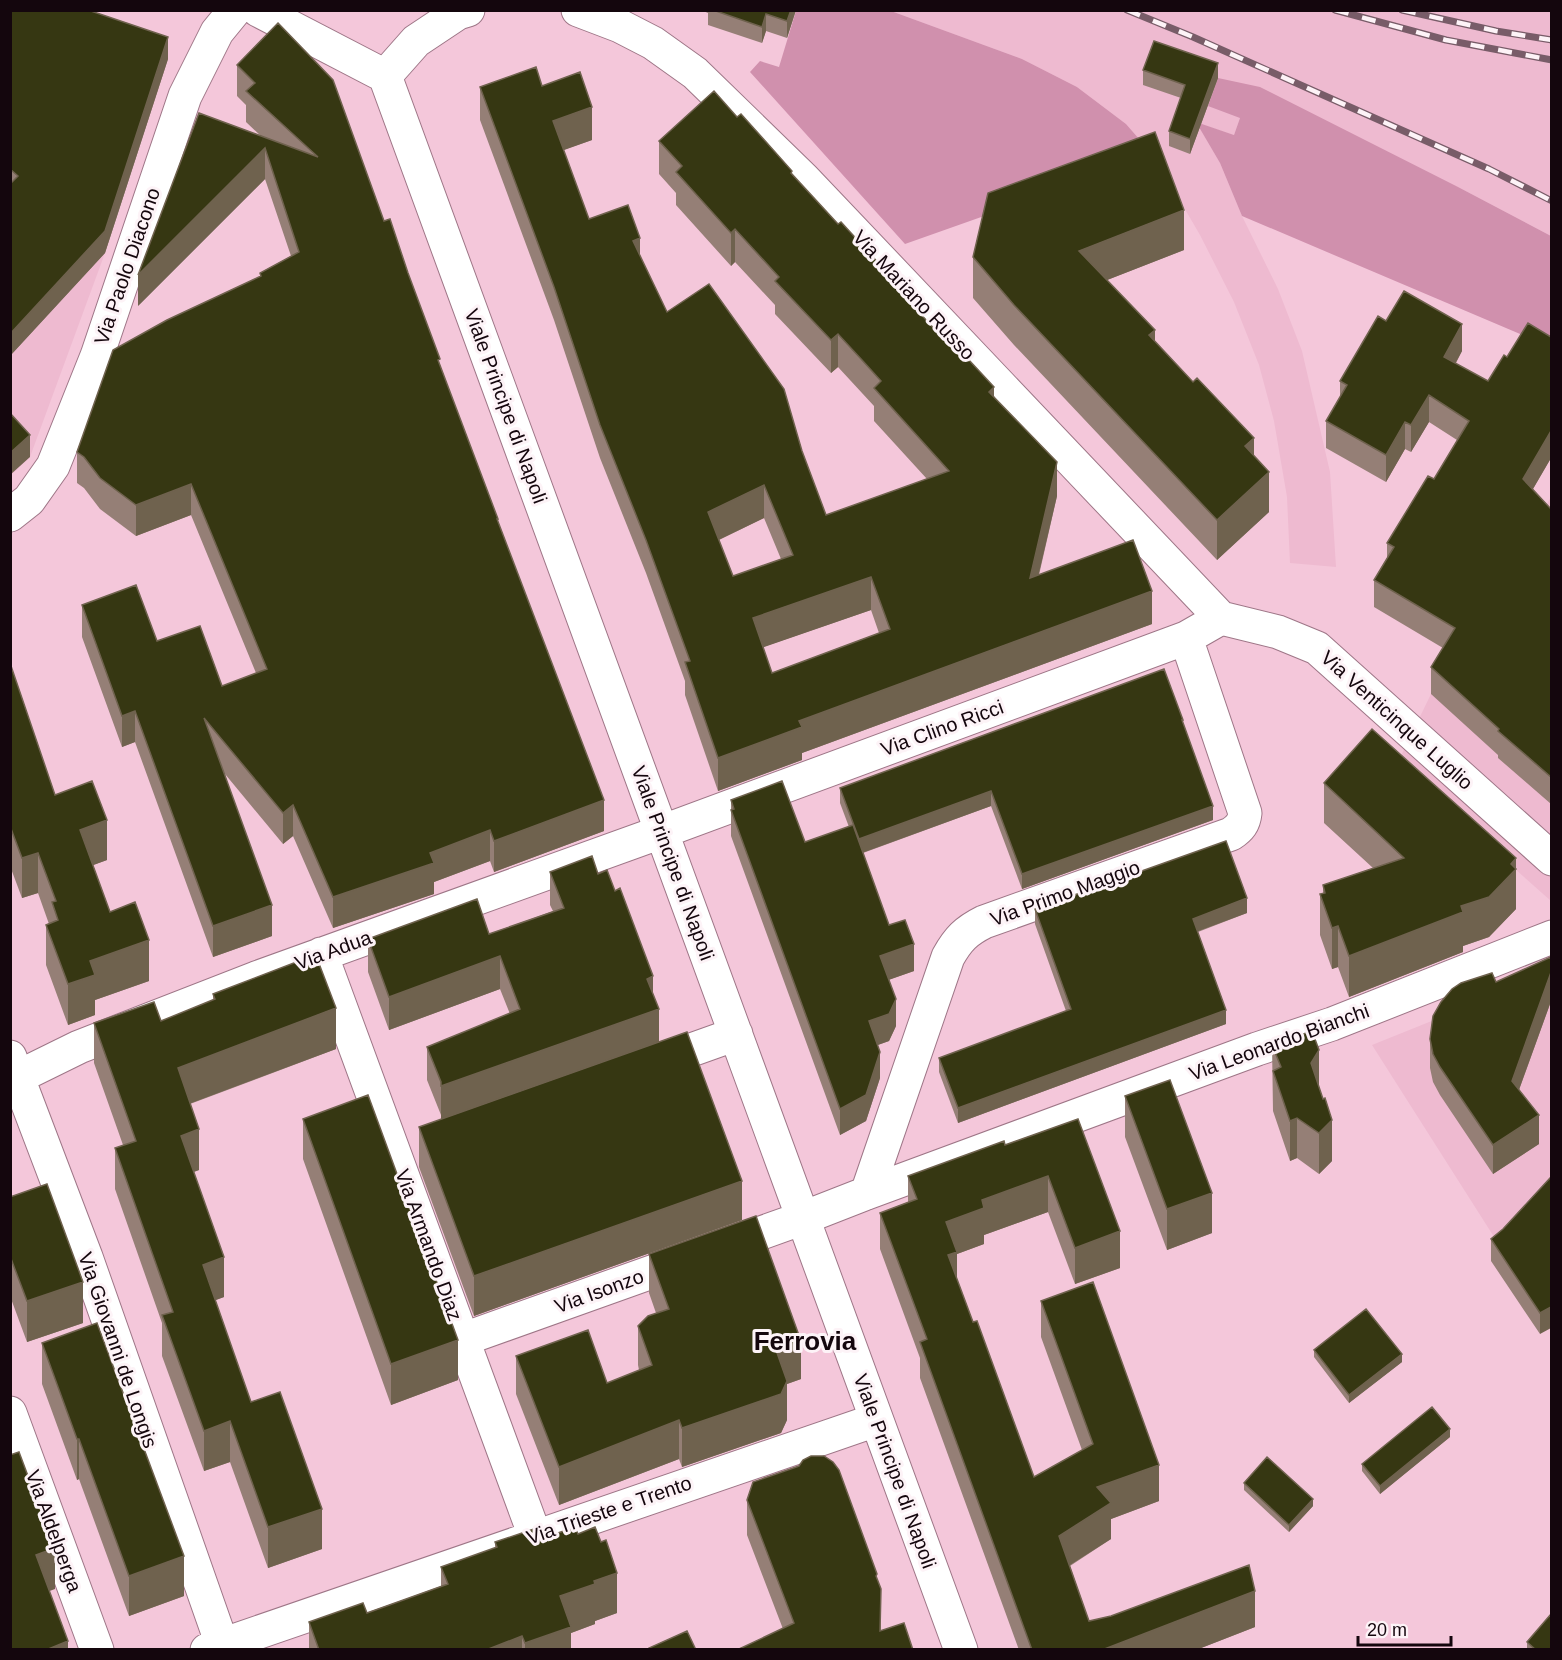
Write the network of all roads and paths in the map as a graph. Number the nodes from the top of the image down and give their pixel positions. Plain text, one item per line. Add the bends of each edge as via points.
1 (235, 10) edge
2 (258, 10) edge
3 (468, 10) edge
4 (578, 10) edge
5 (385, 76) junction
6 (10, 516) edge
7 (1221, 618) junction
8 (1186, 638) junction
9 (661, 832) junction
10 (1551, 859) edge
11 (1551, 937) edge
12 (321, 954) junction
13 (736, 1034) junction
14 (13, 1072) edge
15 (626, 1073) edge
16 (867, 1193) junction
17 (803, 1218) junction
18 (464, 1339) junction
19 (10, 1413) edge
20 (876, 1420) junction
21 (535, 1536) junction
22 (218, 1647) edge
23 (97, 1650) edge
24 (961, 1650) edge

1 - 6 street, Via Paolo Diacono via 217,32 185,96 97,356 53,466 29,500
2 - 5 street
3 - 5 street via 416,41
4 - 7 street, Via Mariano Russo via 653,43 695,73 804,179
5 - 9 street, Viale Principe di Napoli
7 - 8 street, Via Clino Ricci
7 - 10 street, Via Venticinque Luglio via 1278,632 1317,648
8 - 9 street, Via Clino Ricci
8 - 16 street, Via Primo Maggio via 1245,813 1240,828 969,929 948,957
9 - 12 street, Via Adua
9 - 13 street, Viale Principe di Napoli
11 - 16 street, Via Leonardo Bianchi via 1332,1024
12 - 14 street, Via Adua
12 - 18 street, Via Armando Diaz via 406,1151
13 - 15 street
13 - 17 street, Viale Principe di Napoli
14 - 22 street, Via Giovanni de Longis via 86,1257
16 - 17 street, Via Leonardo Bianchi
17 - 18 street, Via Isonzo
17 - 20 street, Viale Principe di Napoli
18 - 21 street, Via Armando Diaz
19 - 23 street, Via Aldelperga
20 - 21 street, Via Trieste e Trento
20 - 24 street, Viale Principe di Napoli
21 - 22 street, Via Trieste e Trento

